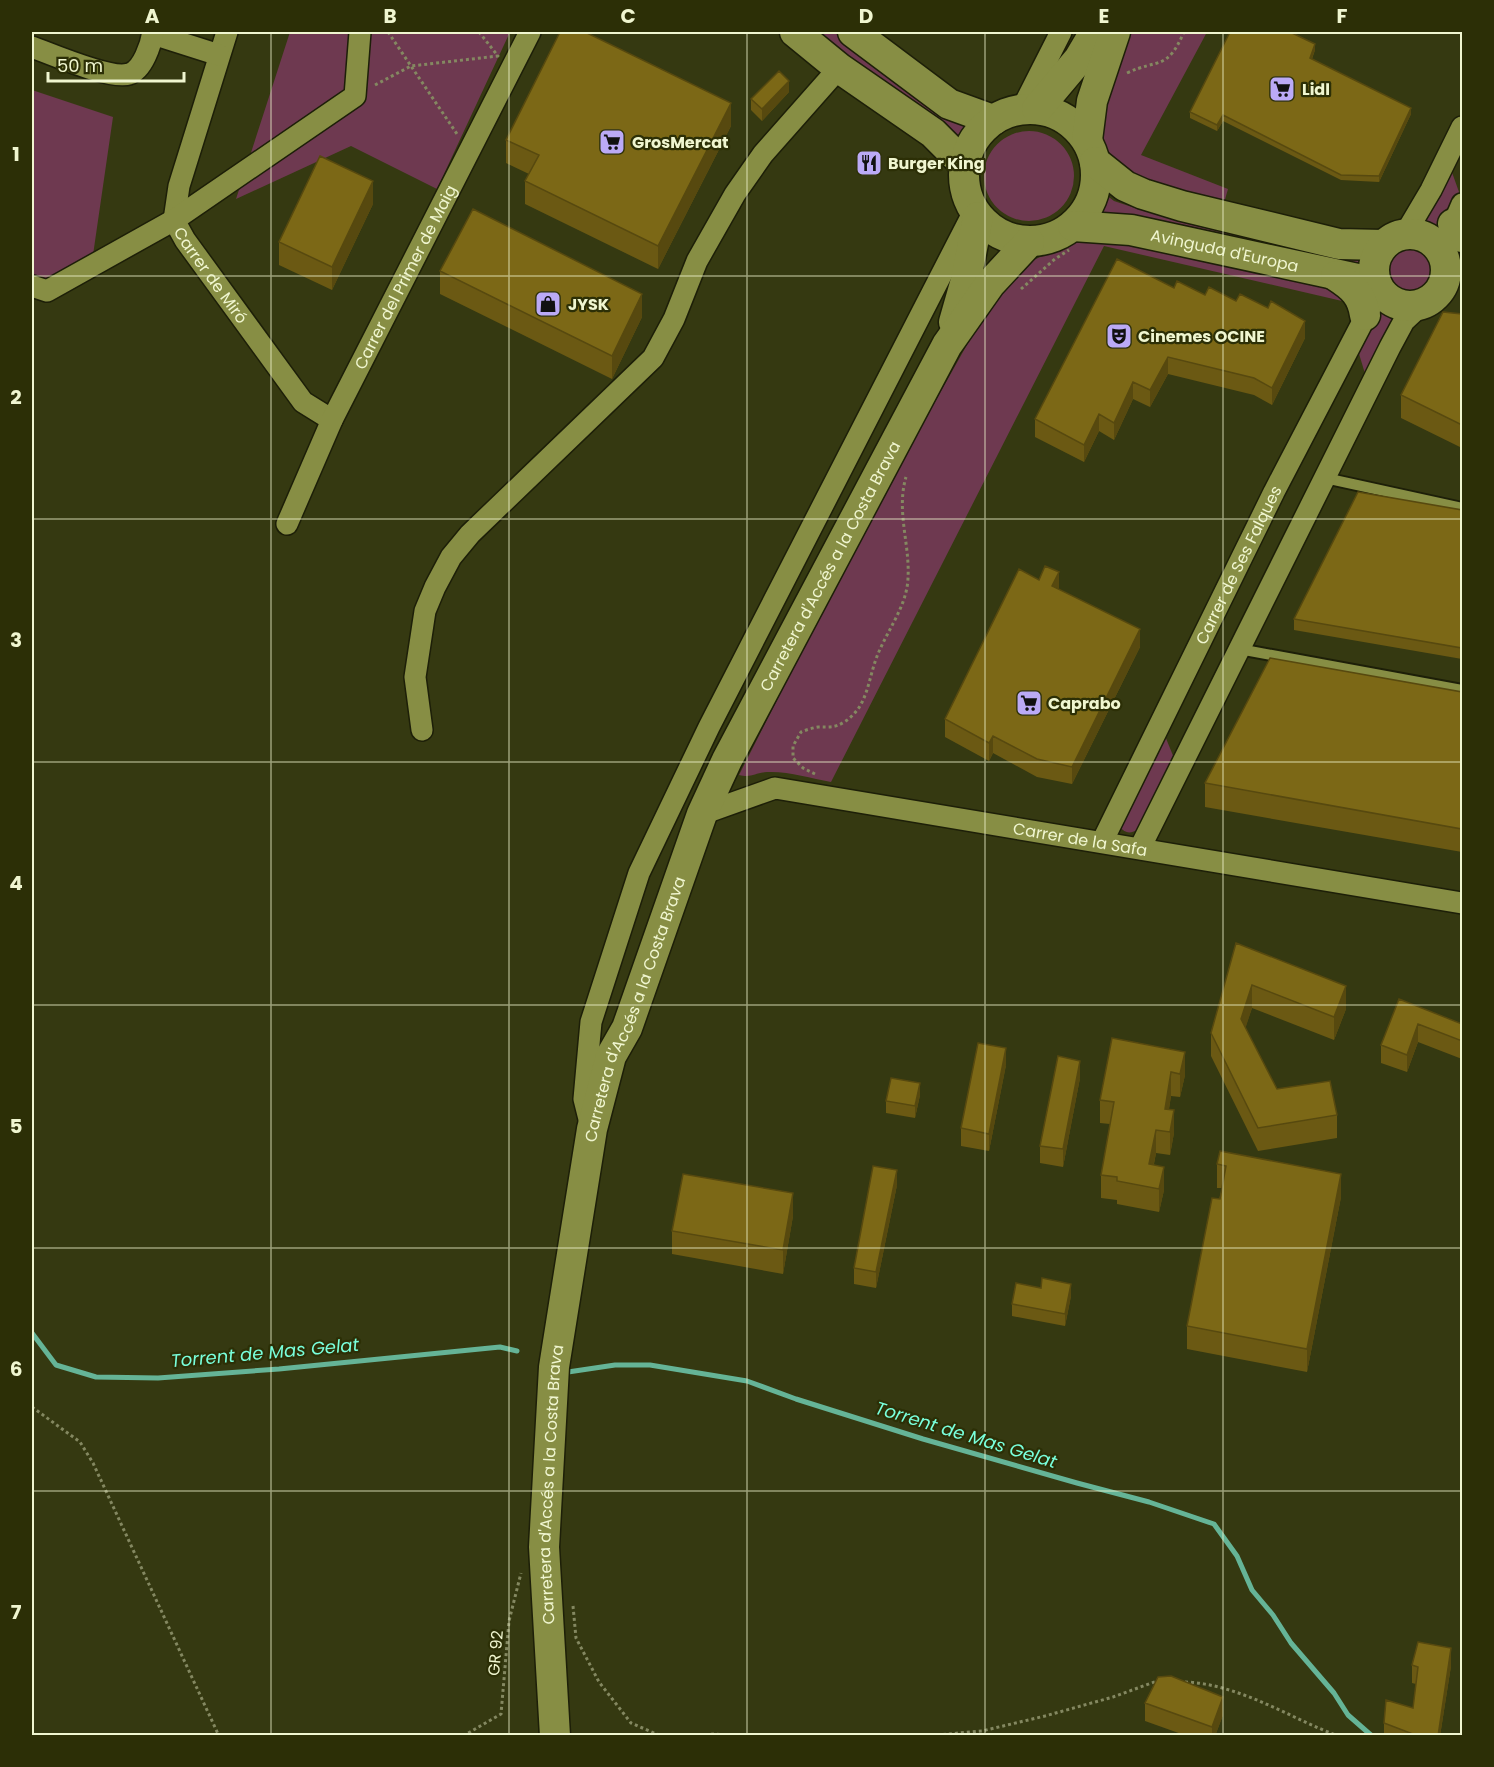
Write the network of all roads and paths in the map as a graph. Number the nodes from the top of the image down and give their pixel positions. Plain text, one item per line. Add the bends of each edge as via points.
1 (227, 32) edge
2 (360, 32) edge
3 (388, 32) edge
4 (479, 32) edge
5 (530, 32) edge
6 (795, 32) edge
7 (853, 32) edge
8 (1061, 32) edge
9 (1095, 32) edge
10 (1115, 32) edge
11 (1184, 32) edge
12 (153, 33) edge
13 (32, 48) edge
14 (219, 55) junction
15 (411, 66) junction
16 (839, 68) junction
17 (1122, 76) dead end
18 (355, 96) junction
19 (1029, 109) junction
20 (993, 120) junction
21 (1462, 127) edge
22 (460, 138) dead end
23 (1091, 151) junction
24 (964, 164) junction
25 (976, 214) junction
26 (174, 220) junction
27 (1072, 237) junction
28 (1454, 238) edge
29 (1394, 240) junction
30 (1029, 242) junction
31 (32, 286) edge
32 (1020, 289) dead end
33 (1462, 292) edge
34 (1374, 296) junction
35 (1427, 302) junction
36 (947, 345) junction
37 (332, 420) junction
38 (908, 470) dead end
39 (1325, 478) junction
40 (1462, 508) edge
41 (287, 524) dead end
42 (1239, 649) junction
43 (1462, 690) edge
44 (422, 730) dead end
45 (817, 775) dead end
46 (702, 814) junction
47 (1102, 842) junction
48 (1140, 848) junction
49 (1462, 903) edge
50 (591, 1023) junction
51 (627, 1028) junction
52 (592, 1129) junction
53 (32, 1407) edge
54 (521, 1571) dead end
55 (573, 1605) dead end
56 (1158, 1681) edge
57 (1179, 1682) edge
58 (554, 1725) edge
59 (219, 1736) edge
60 (463, 1736) edge
61 (661, 1736) edge
62 (687, 1736) edge
63 (740, 1736) edge
64 (843, 1736) edge
65 (869, 1736) edge
66 (926, 1736) edge
67 (1338, 1736) edge

1 - 14 street, Carrer de Miró
2 - 18 street
3 - 15 path
4 - 15 path via 498,56
5 - 37 street, Carrer del Primer de Maig
6 - 16 main road
7 - 20 main road via 949,104
8 - 19 street
9 - 19 main road via 1079,58
10 - 23 main road via 1092,101
11 - 17 path via 1163,62
12 - 13 street via 142,63 130,74 114,75
12 - 14 street
14 - 26 street, Carrer de Miró via 179,186
15 - 18 path
15 - 22 path
16 - 24 main road via 933,134
16 - 44 street via 763,154 735,194 697,261 674,319 653,358 470,534 451,557 425,611 415,677
18 - 26 street
19 - 20 main road
19 - 23 main road via 1065,119 1079,130
20 - 24 main road via 975,139
21 - 29 street via 1431,190
23 - 27 main road via 1096,182 1093,197
23 - 29 main road, Avinguda d'Europa via 1125,186 1182,206 1339,244
24 - 25 main road via 964,185
25 - 30 main road via 998,234
25 - 36 main road, Carretera d'Accés a la Costa Brava via 966,280
25 - 50 street via 709,727 644,863
26 - 31 street via 47,291
26 - 37 street, Carrer de Miró via 303,402
27 - 30 main road
27 - 32 path via 1055,259
27 - 34 main road, Avinguda d'Europa via 1131,230 1334,274
28 - 29 main road, Avinguda d'Europa via 1432,241 1419,235
28 - 35 main road via 1444,286
29 - 34 main road via 1377,255
30 - 36 main road, Carretera d'Accés a la Costa Brava via 990,285
33 - 35 main road
34 - 35 main road via 1404,307
34 - 47 street, Carrer de Ses Falques
35 - 39 street via 1404,321
36 - 46 main road, Carretera d'Accés a la Costa Brava via 732,749
37 - 41 street, Carrer del Primer de Maig
38 - 45 path via 902,513 908,580 902,605 859,707 845,722 832,728 816,727 801,732 793,746 793,758
39 - 40 lane
39 - 42 street
42 - 43 lane
42 - 48 street
46 - 47 street, Carrer de la Safa via 776,788
46 - 51 main road, Carretera d'Accés a la Costa Brava
47 - 48 street, Carrer de la Safa
48 - 49 street, Carrer de la Safa
50 - 51 street via 602,1032
50 - 52 street via 584,1099
51 - 52 main road, Carretera d'Accés a la Costa Brava via 611,1056
52 - 58 main road, Carretera d'Accés a la Costa Brava via 554,1367 544,1547
53 - 59 path via 80,1442 93,1463
54 - 60 path, GR 92 via 509,1622 501,1714
55 - 61 path via 576,1638 599,1682 631,1723
56 - 66 path via 1113,1697 982,1731
57 - 67 path via 1199,1682 1254,1699
62 - 63 path
64 - 65 path

